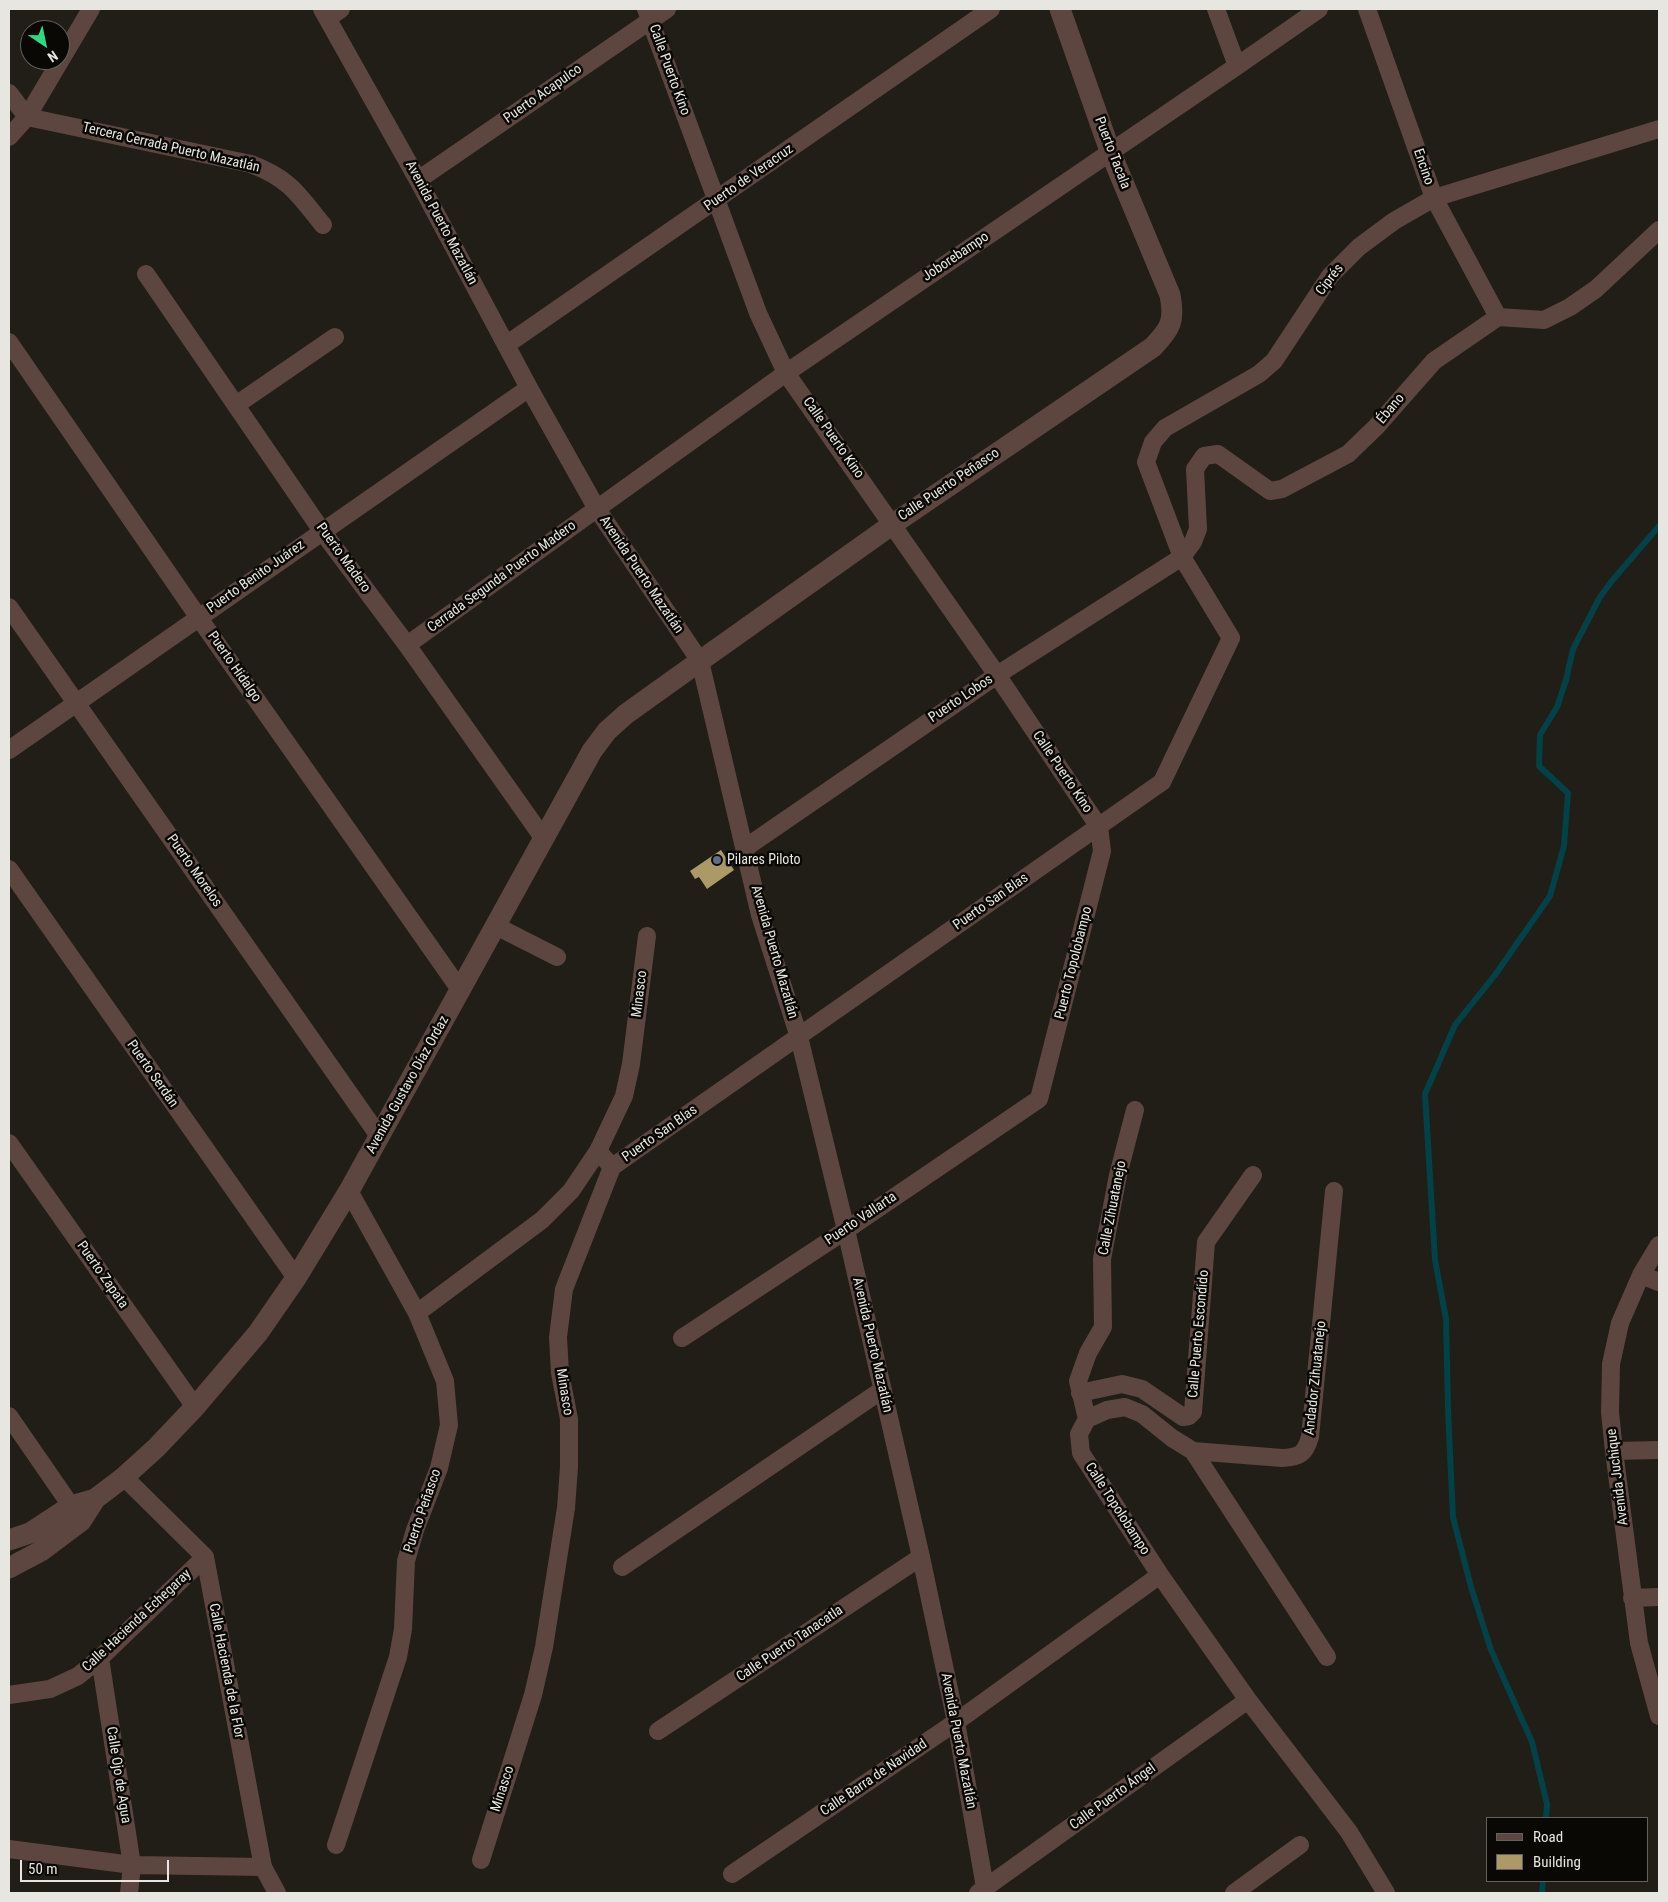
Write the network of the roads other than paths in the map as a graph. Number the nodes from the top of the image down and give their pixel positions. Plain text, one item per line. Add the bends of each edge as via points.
1 (90, 9) edge
2 (667, 9) edge
3 (991, 9) edge
4 (1060, 9) edge
5 (1216, 9) edge
6 (1319, 9) edge
7 (1367, 9) edge
8 (330, 12) edge
9 (648, 14) edge
10 (1237, 66) junction
11 (9, 93) edge
12 (27, 117) junction
13 (1659, 129) edge
14 (9, 138) edge
15 (1110, 151) junction
16 (418, 180) junction
17 (1434, 198) junction
18 (716, 200) junction
19 (322, 225) dead end
20 (1659, 230) edge
21 (146, 274) dead end
22 (1170, 295) joint
23 (1498, 318) junction
24 (335, 337) dead end
25 (9, 342) edge
26 (506, 345) junction
27 (786, 372) junction
28 (529, 388) junction
29 (236, 405) junction
30 (597, 509) junction
31 (893, 524) junction
32 (322, 531) junction
33 (1182, 557) junction
34 (9, 607) edge
35 (199, 618) junction
36 (407, 645) junction
37 (700, 661) junction
38 (997, 675) junction
39 (76, 703) junction
40 (9, 750) edge
41 (1099, 826) junction
42 (544, 839) junction
43 (745, 848) junction
44 (9, 870) edge
45 (496, 926) junction
46 (647, 936) dead end
47 (557, 957) dead end
48 (461, 991) junction
49 (799, 1037) junction
50 (1039, 1099) joint
51 (1135, 1110) dead end
52 (380, 1136) junction
53 (9, 1143) edge
54 (598, 1151) junction
55 (612, 1167) junction
56 (1253, 1175) dead end
57 (1334, 1190) dead end
58 (349, 1191) junction
59 (846, 1230) junction
60 (1659, 1245) edge
61 (1641, 1275) junction
62 (296, 1278) junction
63 (1659, 1282) edge
64 (417, 1313) junction
65 (682, 1338) dead end
66 (882, 1390) junction
67 (1080, 1393) junction
68 (195, 1407) junction
69 (1087, 1419) junction
70 (11, 1422) edge
71 (1659, 1450) edge
72 (1194, 1451) junction
73 (1614, 1451) junction
74 (124, 1477) junction
75 (76, 1514) junction
76 (9, 1540) edge
77 (205, 1557) junction
78 (921, 1557) junction
79 (622, 1567) dead end
80 (9, 1568) edge
81 (1160, 1575) junction
82 (1659, 1597) edge
83 (1632, 1598) junction
84 (1327, 1657) dead end
85 (100, 1658) junction
86 (9, 1695) edge
87 (1248, 1700) junction
88 (1659, 1716) edge
89 (956, 1722) junction
90 (658, 1731) dead end
91 (336, 1845) dead end
92 (1300, 1845) dead end
93 (9, 1849) edge
94 (481, 1860) dead end
95 (132, 1865) junction
96 (263, 1867) junction
97 (732, 1874) dead end
98 (983, 1892) edge
99 (129, 1893) edge
100 (277, 1893) edge
101 (1234, 1893) edge
102 (1386, 1893) edge

1 - 12 street
2 - 9 street, Puerto Acapulco
3 - 18 street, Puerto de Veracruz
4 - 15 street, Puerto Tacala
5 - 10 street
6 - 10 street, Joborebampo
7 - 17 street, Encino
8 - 16 street, Avenida Puerto Mazatlán
9 - 16 street, Puerto Acapulco
9 - 18 street, Calle Puerto Kino
10 - 15 street, Joborebampo
11 - 12 street
12 - 14 street
12 - 19 street, Tercera Cerrada Puerto Mazatlán via 251,164 272,172 291,185
13 - 17 street, Ciprés
15 - 22 street, Puerto Tacala
15 - 27 street, Joborebampo
16 - 26 street, Avenida Puerto Mazatlán
17 - 23 street, Encino
17 - 33 street, Ciprés via 1359,247 1330,276 1274,362 1165,428 1153,442 1146,462
18 - 26 street, Puerto de Veracruz
18 - 27 street, Calle Puerto Kino via 758,313
20 - 23 street via 1596,289 1570,307 1544,320
21 - 29 street, Puerto Madero
22 - 31 street, Calle Puerto Peñasco via 1173,314 1166,332 1152,347
23 - 33 street, Ébano via 1434,361 1348,454 1282,490 1270,491 1218,454 1204,456 1195,469 1198,528
24 - 29 street
25 - 35 street, Puerto Hidalgo
26 - 28 street, Avenida Puerto Mazatlán
27 - 30 street, Joborebampo
27 - 31 street, Calle Puerto Kino
28 - 30 street, Avenida Puerto Mazatlán
28 - 32 street, Puerto Benito Juárez
29 - 32 street, Puerto Madero
30 - 36 street, Cerrada Segunda Puerto Madero
30 - 37 street, Avenida Puerto Mazatlán
31 - 37 street, Calle Puerto Peñasco
31 - 38 street, Calle Puerto Kino
32 - 35 street, Puerto Benito Juárez
32 - 36 street, Puerto Madero
33 - 38 street, Puerto Lobos
33 - 41 street, Puerto San Blas via 1231,638 1162,782
34 - 39 street, Puerto Morelos
35 - 39 street, Puerto Benito Juárez
35 - 48 street, Puerto Hidalgo
36 - 42 street, Puerto Madero
37 - 42 street, Avenida Gustavo Díaz Ordaz via 607,731 592,751
37 - 43 street, Avenida Puerto Mazatlán
38 - 41 street, Calle Puerto Kino
38 - 43 street, Puerto Lobos
39 - 40 street, Puerto Benito Juárez
39 - 52 street, Puerto Morelos
41 - 49 street, Puerto San Blas
41 - 50 street, Puerto Topolobampo via 1102,851
42 - 45 street, Avenida Gustavo Díaz Ordaz
43 - 49 street, Avenida Puerto Mazatlán via 760,915
44 - 62 street, Puerto Serdán
45 - 47 street
45 - 48 street, Avenida Gustavo Díaz Ordaz
46 - 54 street, Minasco via 624,1096
48 - 52 street, Avenida Gustavo Díaz Ordaz
49 - 55 street, Puerto San Blas
49 - 59 street, Avenida Puerto Mazatlán
50 - 59 street, Puerto Vallarta
51 - 67 street, Calle Zihuatanejo via 1118,1175 1102,1259 1103,1327 1088,1353 1078,1381
52 - 58 street, Avenida Gustavo Díaz Ordaz
53 - 68 street, Puerto Zapata
54 - 55 street
54 - 64 street, Minasco via 571,1191 542,1220
55 - 94 street, Minasco via 564,1289 558,1337 560,1372 569,1419 566,1508 533,1695
56 - 67 street, Calle Puerto Escondido via 1206,1242 1193,1412 1183,1417 1142,1389 1122,1384
57 - 72 street, Andador Zihuatanejo via 1310,1437 1306,1450 1296,1457 1282,1458
58 - 62 street, Avenida Gustavo Díaz Ordaz
58 - 64 street, Puerto Peñasco
59 - 65 street, Puerto Vallarta
59 - 66 street, Avenida Puerto Mazatlán
60 - 61 street, Avenida Juchique
61 - 63 street
61 - 73 street, Avenida Juchique via 1620,1323 1612,1364 1610,1412
62 - 68 street, Avenida Gustavo Díaz Ordaz via 258,1333
64 - 91 street, Puerto Peñasco via 445,1381 449,1425 439,1468 406,1561 403,1628 398,1657
66 - 78 street, Avenida Puerto Mazatlán
66 - 79 street
67 - 69 street, Calle Zihuatanejo
68 - 74 street, Avenida Gustavo Díaz Ordaz
69 - 72 street via 1107,1410 1125,1407 1142,1414
69 - 81 street, Calle Topolobampo via 1079,1434 1081,1453
70 - 75 street
71 - 73 street
72 - 84 street
73 - 83 street, Avenida Juchique
74 - 75 street, Avenida Gustavo Díaz Ordaz
74 - 77 street
75 - 76 street, Avenida Gustavo Díaz Ordaz
75 - 80 street, Avenida Gustavo Díaz Ordaz via 41,1551
77 - 85 street, Calle Hacienda Echegaray
77 - 96 street, Calle Hacienda de la Flor
78 - 89 street, Avenida Puerto Mazatlán
78 - 90 street, Calle Puerto Tanacatla
81 - 87 street, Calle Topolobampo
81 - 89 street, Calle Barra de Navidad
82 - 83 street
83 - 88 street, Avenida Juchique via 1639,1643
85 - 86 street, Calle Hacienda Echegaray via 78,1676 50,1689
85 - 95 street, Calle Ojo de Agua
87 - 98 street, Calle Puerto Ángel
87 - 102 street, Calle Topolobampo via 1349,1832
89 - 97 street, Calle Barra de Navidad
89 - 98 street, Avenida Puerto Mazatlán
92 - 101 street
93 - 95 street
95 - 96 street
95 - 99 street, Calle Ojo de Agua
96 - 100 street, Calle Hacienda de la Flor

